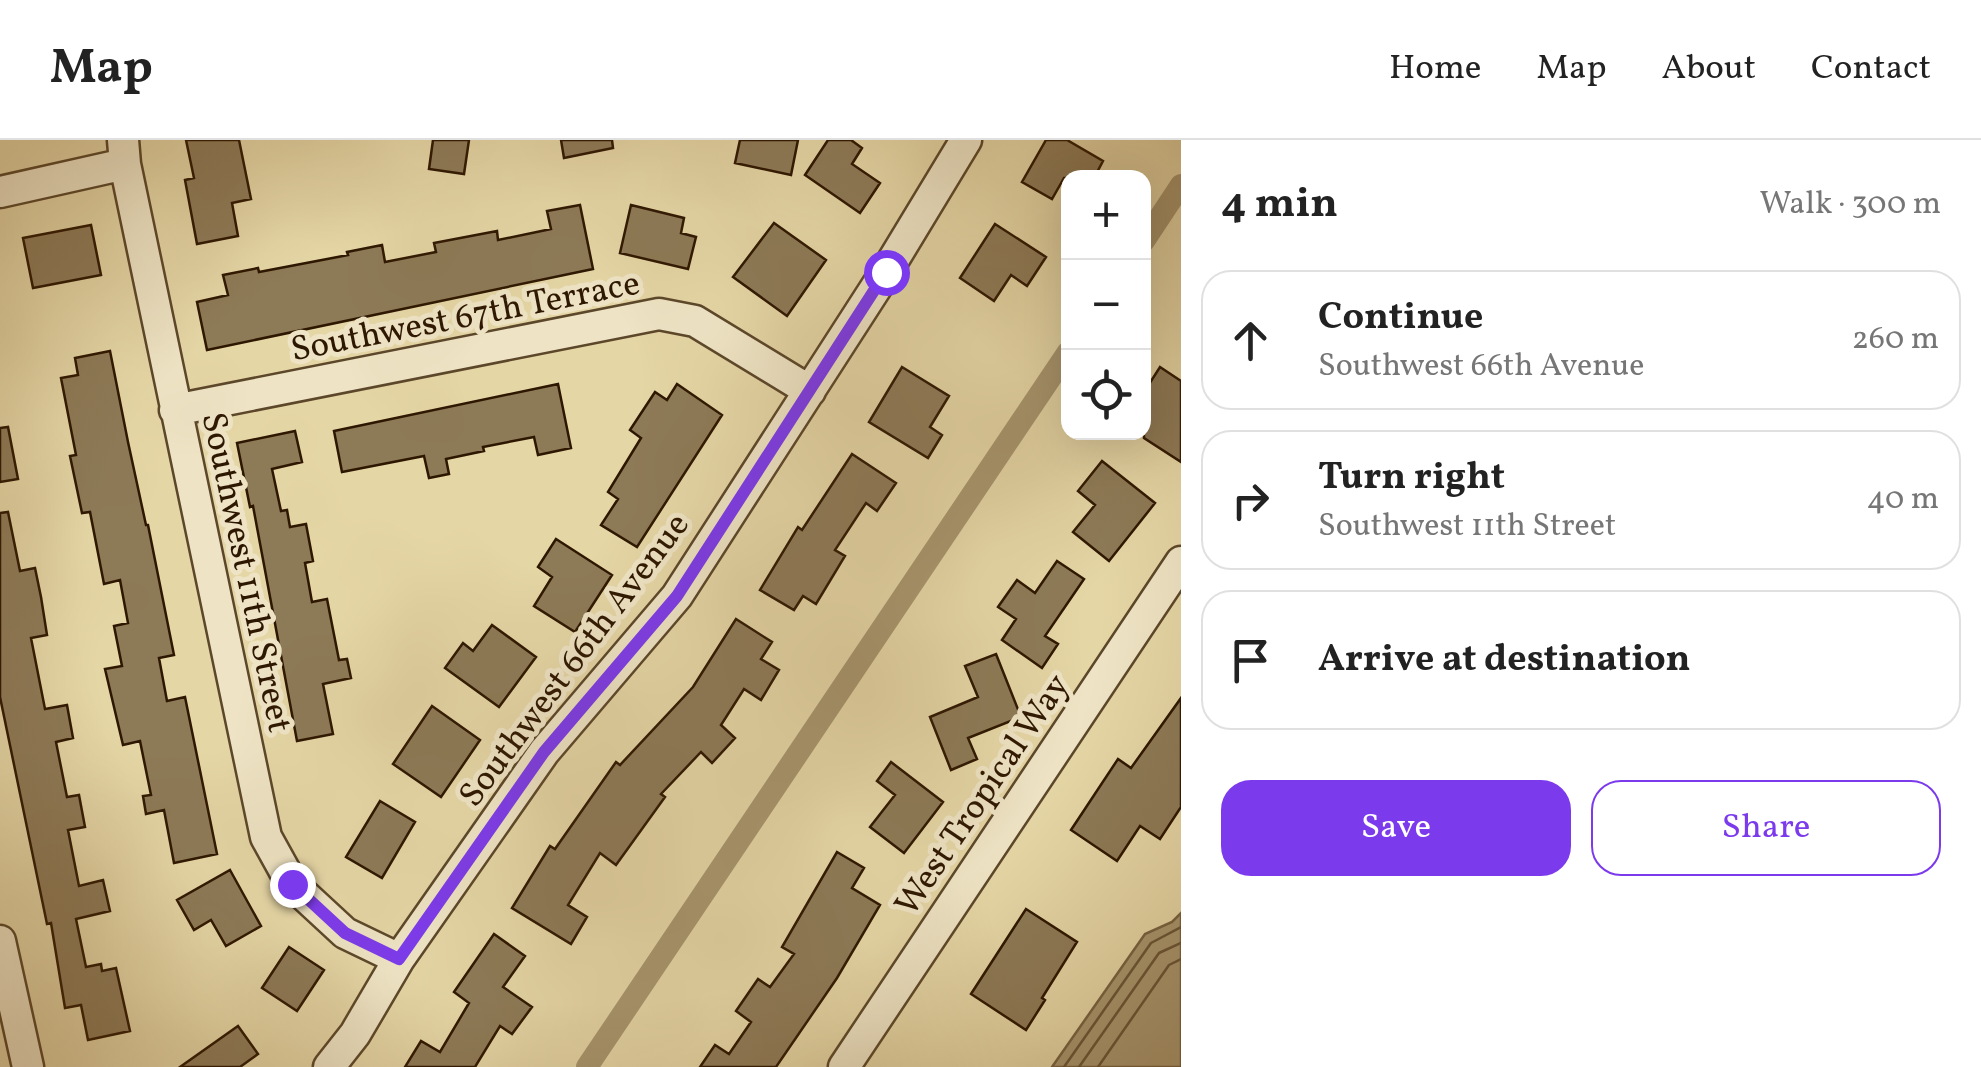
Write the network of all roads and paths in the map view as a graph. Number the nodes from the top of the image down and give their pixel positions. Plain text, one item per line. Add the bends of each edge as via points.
1 (962, 141) edge
2 (124, 152) edge
3 (0, 192) edge
4 (810, 390) junction
5 (175, 410) junction
6 (1181, 562) edge
7 (0, 941) edge
8 (399, 959) junction
9 (28, 1067) edge
10 (329, 1067) edge
11 (844, 1067) edge

1 - 4 street, Southwest 66th Avenue
2 - 3 street
2 - 5 street, Southwest 11th Street
4 - 5 street, Southwest 67th Terrace via 695,321 659,314
4 - 8 street, Southwest 66th Avenue via 677,596 544,752
5 - 8 street, Southwest 11th Street via 266,837 292,884 345,933
6 - 11 street, West Tropical Way
7 - 9 street
8 - 10 street, Southwest 66th Avenue

